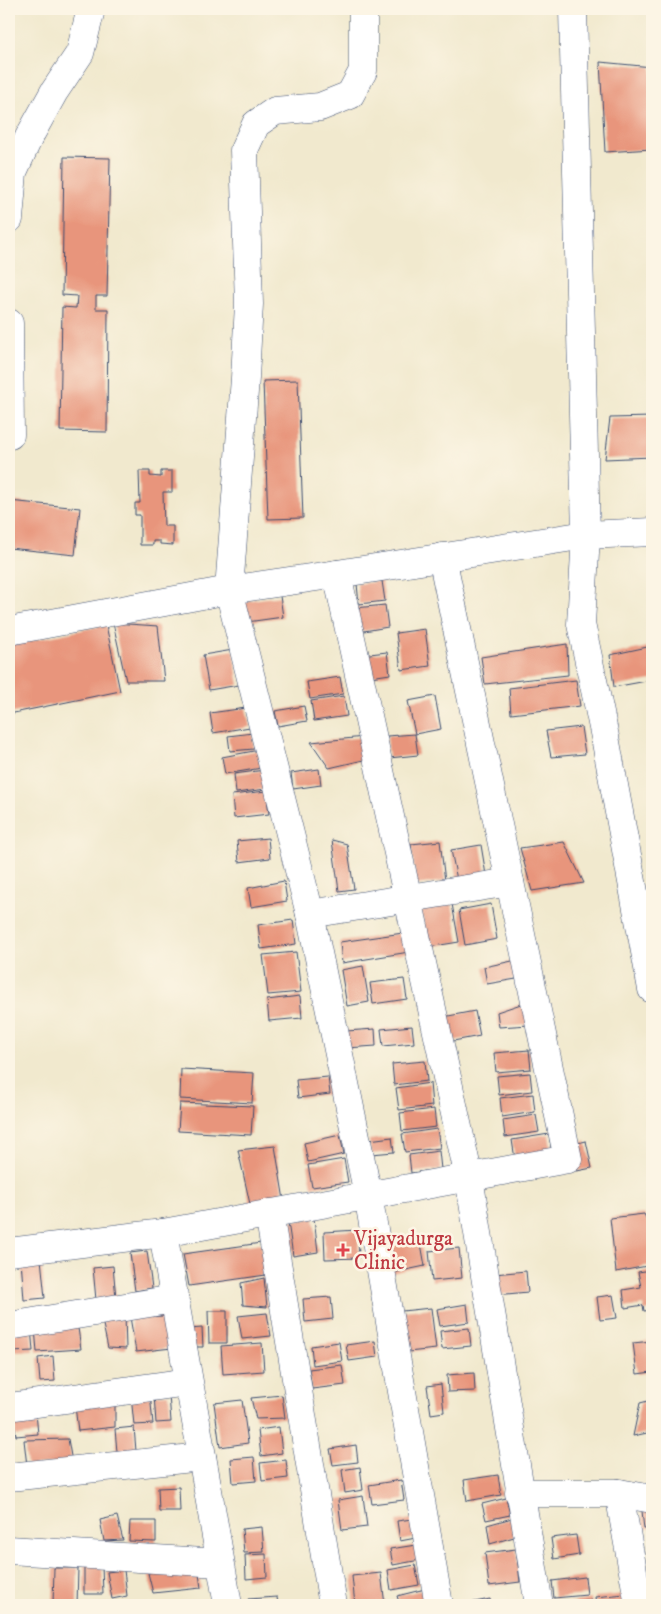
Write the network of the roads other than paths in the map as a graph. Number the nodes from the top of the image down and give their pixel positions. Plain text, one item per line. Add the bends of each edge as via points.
1 (91, 9) edge
2 (363, 9) edge
3 (573, 9) edge
4 (9, 219) edge
5 (9, 323) edge
6 (10, 435) edge
7 (652, 532) edge
8 (586, 535) junction
9 (442, 557) junction
10 (337, 574) junction
11 (229, 590) junction
12 (9, 631) edge
13 (510, 882) junction
14 (408, 898) junction
15 (310, 914) junction
16 (652, 989) edge
17 (469, 1178) junction
18 (368, 1195) junction
19 (269, 1213) junction
20 (163, 1232) junction
21 (9, 1252) edge
22 (174, 1299) junction
23 (9, 1326) edge
24 (188, 1382) junction
25 (9, 1406) edge
26 (202, 1457) junction
27 (9, 1477) edge
28 (519, 1493) junction
29 (619, 1493) junction
30 (652, 1499) edge
31 (9, 1550) edge
32 (220, 1563) junction
33 (228, 1605) edge
34 (333, 1605) edge
35 (439, 1605) edge
36 (539, 1605) edge
37 (640, 1605) edge

1 - 4 street via 80,53 29,137 14,172
2 - 11 street via 363,71 350,95 320,107 275,111 256,124 244,150 248,304
3 - 8 street
5 - 6 street
7 - 8 street
8 - 9 street
8 - 16 street via 581,624
9 - 10 street
9 - 13 street
10 - 11 street
10 - 14 street
11 - 12 street
11 - 15 street
13 - 14 street
13 - 17 street via 568,1159
14 - 15 street
14 - 17 street
15 - 18 street
17 - 18 street
17 - 28 street
18 - 19 street
18 - 35 street
19 - 20 street
19 - 34 street
20 - 21 street
20 - 22 street
22 - 23 street
22 - 24 street
24 - 25 street
24 - 26 street
26 - 27 street
26 - 32 street
28 - 29 street
28 - 36 street
29 - 30 street
29 - 37 street
31 - 32 street
32 - 33 street

